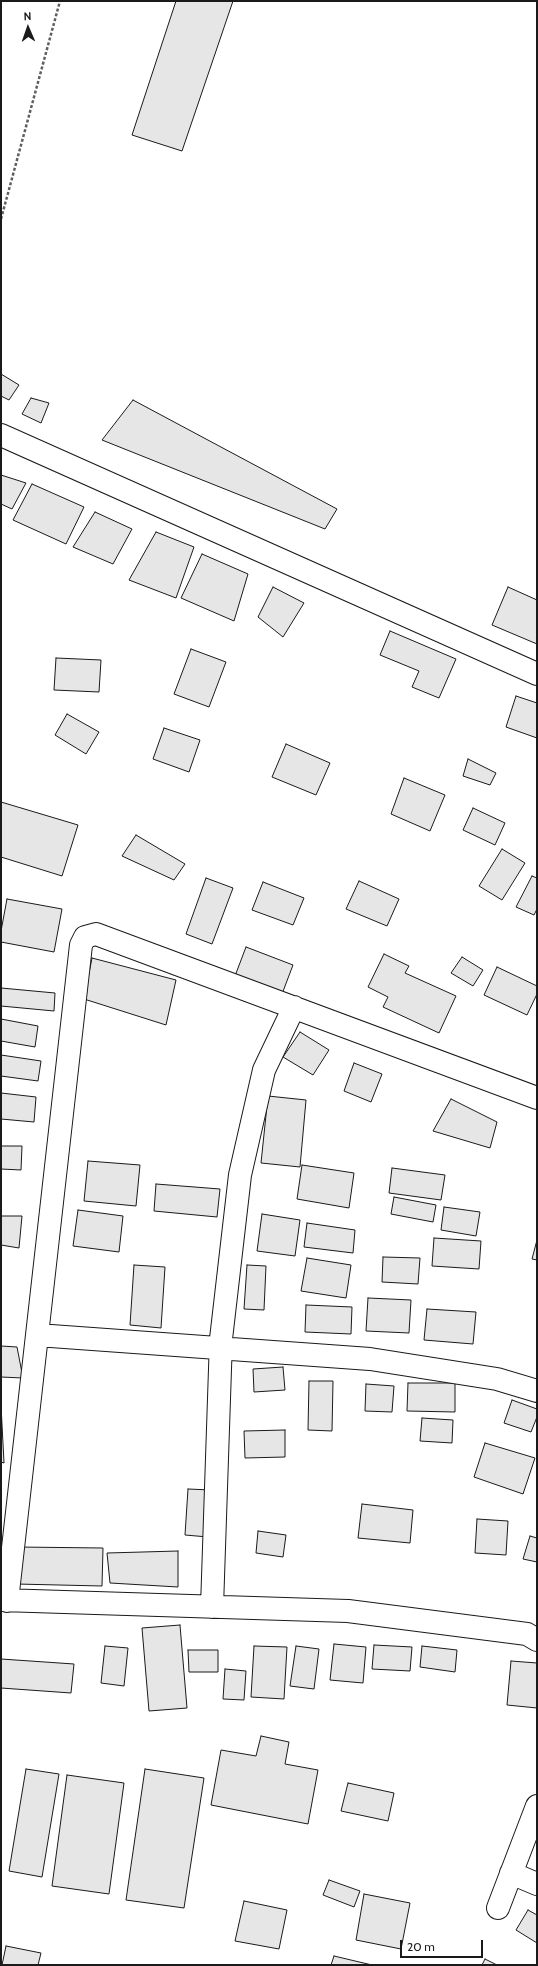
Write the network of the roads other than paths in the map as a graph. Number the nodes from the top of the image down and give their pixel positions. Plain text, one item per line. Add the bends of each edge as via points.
1 (1, 435) edge
2 (537, 674) edge
3 (294, 1008) junction
4 (537, 1098) edge
5 (37, 1335) junction
6 (221, 1347) junction
7 (537, 1391) edge
8 (4, 1600) edge
9 (212, 1607) junction
10 (537, 1640) edge
11 (537, 1806) edge
12 (511, 1873) junction
13 (537, 1884) edge
14 (498, 1908) dead end

1 - 2 street
3 - 4 street
3 - 5 street via 96,934 84,937 81,945
3 - 6 street via 264,1070 240,1175
5 - 6 street
5 - 8 street
6 - 7 street via 370,1360 497,1379
6 - 9 street
8 - 9 street
9 - 10 street via 348,1611 527,1634
11 - 12 street
12 - 13 street
12 - 14 street

